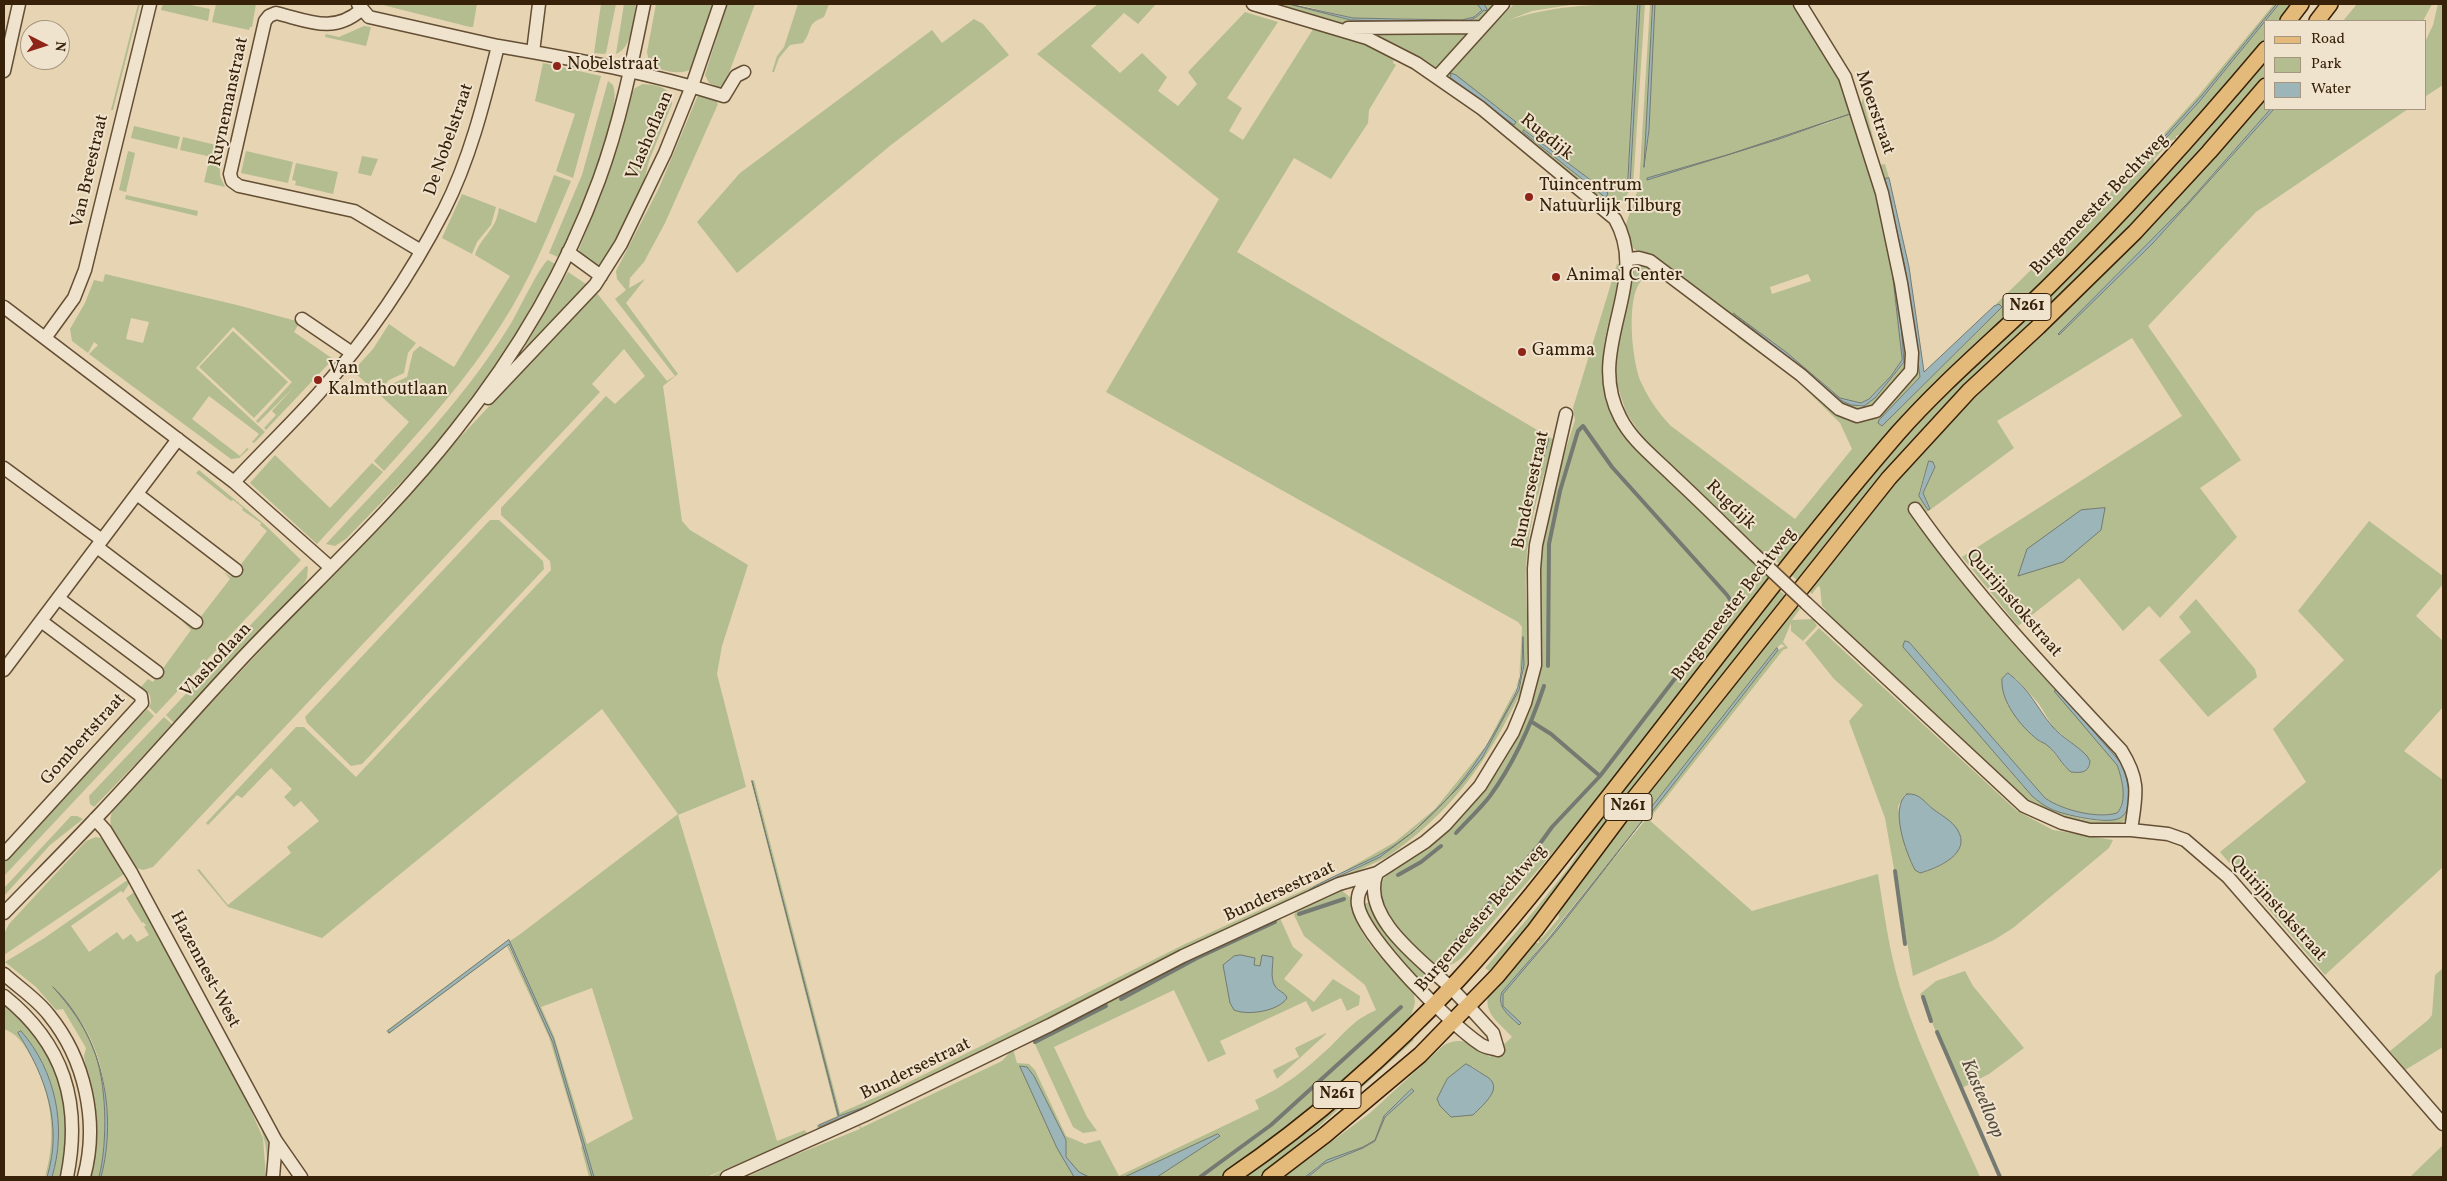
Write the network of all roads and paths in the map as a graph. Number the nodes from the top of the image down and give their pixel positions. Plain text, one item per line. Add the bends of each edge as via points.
1 (19, 4) edge
2 (150, 4) edge
3 (539, 4) edge
4 (644, 4) edge
5 (720, 4) edge
6 (1253, 4) edge
7 (1503, 4) edge
8 (1800, 4) edge
9 (2301, 4) edge
10 (2330, 4) edge
11 (360, 7) edge
12 (2289, 20) edge
13 (2318, 20) edge
14 (1480, 27) junction
15 (1339, 28) junction
16 (498, 46) junction
17 (2264, 51) edge
18 (533, 52) junction
19 (4, 70) edge
20 (630, 72) junction
21 (744, 72) dead end
22 (1438, 77) junction
23 (692, 86) junction
24 (2264, 88) edge
25 (422, 251) junction
26 (568, 252) junction
27 (1628, 259) junction
28 (601, 276) junction
29 (4, 307) edge
30 (302, 318) dead end
31 (45, 338) junction
32 (352, 353) junction
33 (1566, 414) dead end
34 (454, 432) junction
35 (178, 439) junction
36 (5, 473) edge
37 (234, 482) junction
38 (137, 494) junction
39 (1915, 509) dead end
40 (99, 544) junction
41 (330, 567) junction
42 (236, 570) dead end
43 (58, 598) junction
44 (41, 621) junction
45 (196, 622) dead end
46 (4, 670) edge
47 (157, 672) dead end
48 (95, 820) junction
49 (2131, 830) junction
50 (4, 854) edge
51 (1377, 873) junction
52 (4, 913) edge
53 (4, 974) edge
54 (1451, 988) junction
55 (4, 996) edge
56 (1434, 1003) junction
57 (1468, 1006) junction
58 (1454, 1021) junction
59 (2443, 1124) edge
60 (276, 1141) junction
61 (67, 1177) edge
62 (84, 1177) edge
63 (273, 1177) edge
64 (301, 1177) edge
65 (727, 1177) edge
66 (1231, 1177) edge
67 (1270, 1177) edge

1 - 19 street
2 - 31 street, Van Breestraat via 85,270 74,298
3 - 18 street
4 - 20 street, Vlashoflaan
5 - 23 street, Vlashoflaan
6 - 15 street, Rugdijk
7 - 14 street
8 - 27 street, Moerstraat via 1845,77 1882,192 1912,353 1911,371 1876,411 1857,416 1839,409 1802,375 1650,261
9 - 12 main road
10 - 13 main road
11 - 16 street via 369,17
11 - 25 street, Ruynemanstraat via 341,24 276,14 264,22 230,174 232,181 240,186 354,211
14 - 15 street
14 - 22 street
15 - 22 street, Rugdijk via 1399,53
16 - 18 street
16 - 25 street, De Nobelstraat via 481,115 463,164
17 - 54 main road, Burgemeester Bechtweg / N261 via 2193,136 2118,217 1900,431 1818,528 1542,882
18 - 20 street
20 - 23 street
20 - 26 street, Vlashoflaan via 599,181
21 - 23 street via 736,76 724,96
22 - 27 street, Rugdijk via 1603,207 1620,228
23 - 28 street, Vlashoflaan via 665,153 621,244
24 - 57 main road, N261 via 2135,232 1969,391 1889,478 1621,815 1535,930
25 - 32 street, De Nobelstraat
26 - 28 street
26 - 34 street, Vlashoflaan via 513,350
27 - 49 street, Rugdijk, bridge via 1610,343 1608,368 1620,417 1644,448 2024,806 2062,823 2090,830
28 - 34 street, Vlashoflaan via 545,340
29 - 31 street
30 - 32 street
31 - 35 street
32 - 37 street, De Nobelstraat via 319,393
33 - 51 street, Bundersestraat via 1536,545 1535,665 1526,703 1496,763 1468,802 1425,842
34 - 41 street, Vlashoflaan via 405,490
35 - 37 street
35 - 38 street
36 - 40 street
37 - 41 street
38 - 40 street
38 - 42 street
39 - 49 street, Quirijnstokstraat via 1951,560 2024,646 2121,750 2136,783
40 - 43 street
40 - 45 street
41 - 48 street, Vlashoflaan
43 - 44 street
43 - 47 street
44 - 46 street
44 - 50 street, Gombertstraat via 141,696 142,703
48 - 52 street, Vlashoflaan
48 - 60 street, Hazennest-West via 105,830 132,874
49 - 59 street, Quirijnstokstraat via 2168,834 2185,840 2228,876
51 - 54 street via 1373,892 1378,908 1392,930
51 - 56 street via 1367,880 1359,893 1357,904 1361,915 1392,961
51 - 65 street, Bundersestraat via 1338,884 1184,956 865,1115
53 - 62 street via 49,1014 68,1043 82,1076 89,1105
54 - 56 main road, Burgemeester Bechtweg / N261
54 - 57 street
55 - 61 street via 46,1038 69,1093 73,1117
56 - 58 street
56 - 66 main road, Burgemeester Bechtweg / N261 via 1316,1113
57 - 58 main road, N261
57 - 58 street via 1493,1033 1498,1050 1481,1045
58 - 67 main road, N261 via 1420,1055 1347,1117
60 - 63 street
60 - 64 street, Hazennest-West

